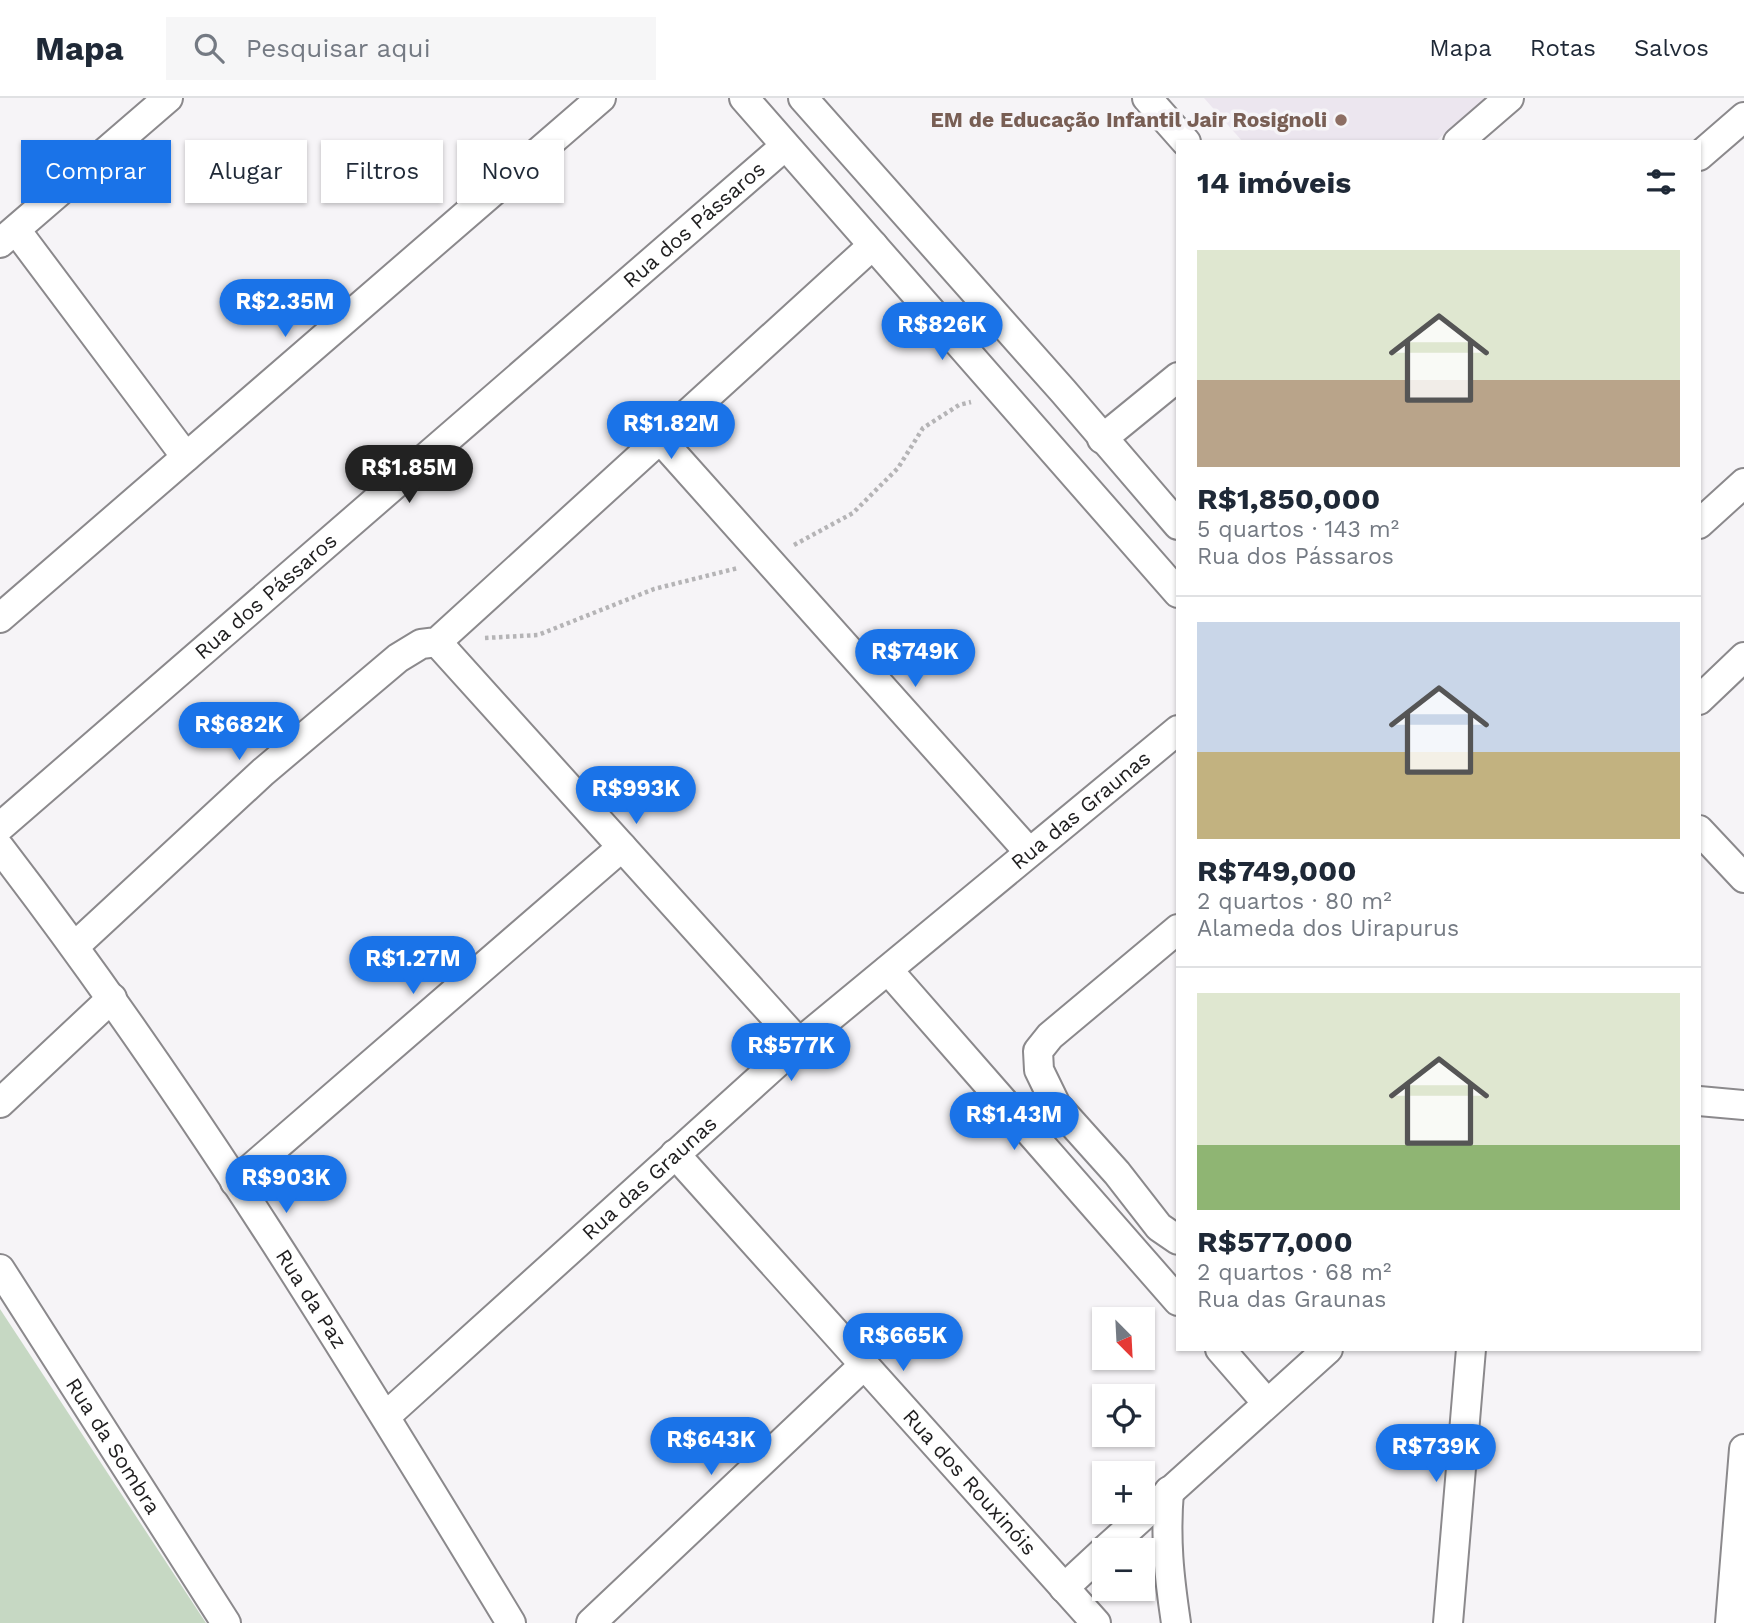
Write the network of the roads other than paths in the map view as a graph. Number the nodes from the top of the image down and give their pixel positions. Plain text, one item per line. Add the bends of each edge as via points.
1 (167, 98) edge
2 (601, 98) edge
3 (744, 98) edge
4 (803, 98) edge
5 (1147, 98) edge
6 (1508, 98) edge
7 (1744, 117) edge
8 (1184, 140) edge
9 (1460, 140) edge
10 (785, 146) junction
11 (1701, 154) edge
12 (8, 237) edge
13 (873, 245) junction
14 (1176, 379) edge
15 (660, 439) junction
16 (1102, 439) junction
17 (186, 457) junction
18 (1744, 483) edge
19 (1701, 522) edge
20 (1176, 523) edge
21 (1176, 591) edge
22 (0, 618) edge
23 (437, 642) junction
24 (1744, 656) edge
25 (1701, 699) edge
26 (1176, 732) edge
27 (0, 827) edge
28 (1701, 832) edge
29 (622, 847) junction
30 (0, 848) edge
31 (1029, 852) junction
32 (1744, 878) edge
33 (1176, 931) edge
34 (75, 946) junction
35 (888, 970) junction
36 (112, 998) junction
37 (799, 1043) junction
38 (1701, 1101) edge
39 (0, 1103) edge
40 (1744, 1105) edge
41 (675, 1154) junction
42 (235, 1182) junction
43 (1176, 1239) edge
44 (0, 1269) edge
45 (1176, 1299) edge
46 (1222, 1351) edge
47 (1326, 1351) edge
48 (1471, 1351) edge
49 (863, 1366) junction
50 (1267, 1403) junction
51 (386, 1416) junction
52 (1744, 1450) edge
53 (1169, 1491) junction
54 (1118, 1538) edge
55 (1092, 1562) edge
56 (1064, 1588) junction
57 (226, 1623) edge
58 (511, 1623) edge
59 (590, 1623) edge
60 (1096, 1623) edge
61 (1176, 1623) edge
62 (1448, 1623) edge
63 (1730, 1623) edge

1 - 12 street
2 - 17 street
3 - 10 street
4 - 16 street
5 - 8 street
6 - 9 street
7 - 11 street
10 - 13 street
10 - 27 street, Rua dos Pássaros
12 - 17 street
13 - 15 street
13 - 21 street
14 - 16 street
15 - 23 street
15 - 31 street
16 - 20 street
17 - 22 street
18 - 19 street
23 - 29 street
23 - 34 street via 421,644 398,658 263,772
24 - 25 street
26 - 31 street, Rua das Graunas
28 - 32 street
29 - 37 street
29 - 42 street
30 - 34 street, Rua da Paz
31 - 35 street, Rua das Graunas
33 - 43 street via 1038,1051 1039,1070 1056,1105 1159,1227
34 - 36 street, Rua da Paz
35 - 37 street, Rua das Graunas
35 - 45 street
36 - 39 street
36 - 42 street, Rua da Paz
37 - 41 street, Rua das Graunas
38 - 40 street
41 - 49 street, Rua dos Rouxinóis
41 - 51 street, Rua das Graunas
42 - 51 street, Rua da Paz
44 - 57 street, Rua da Sombra
46 - 50 street
47 - 50 street
48 - 62 street
49 - 56 street, Rua dos Rouxinóis
49 - 59 street
50 - 53 street
51 - 58 street, Rua da Paz
52 - 63 street
53 - 54 street
53 - 61 street via 1166,1531
55 - 56 street
56 - 60 street, Rua dos Rouxinóis

